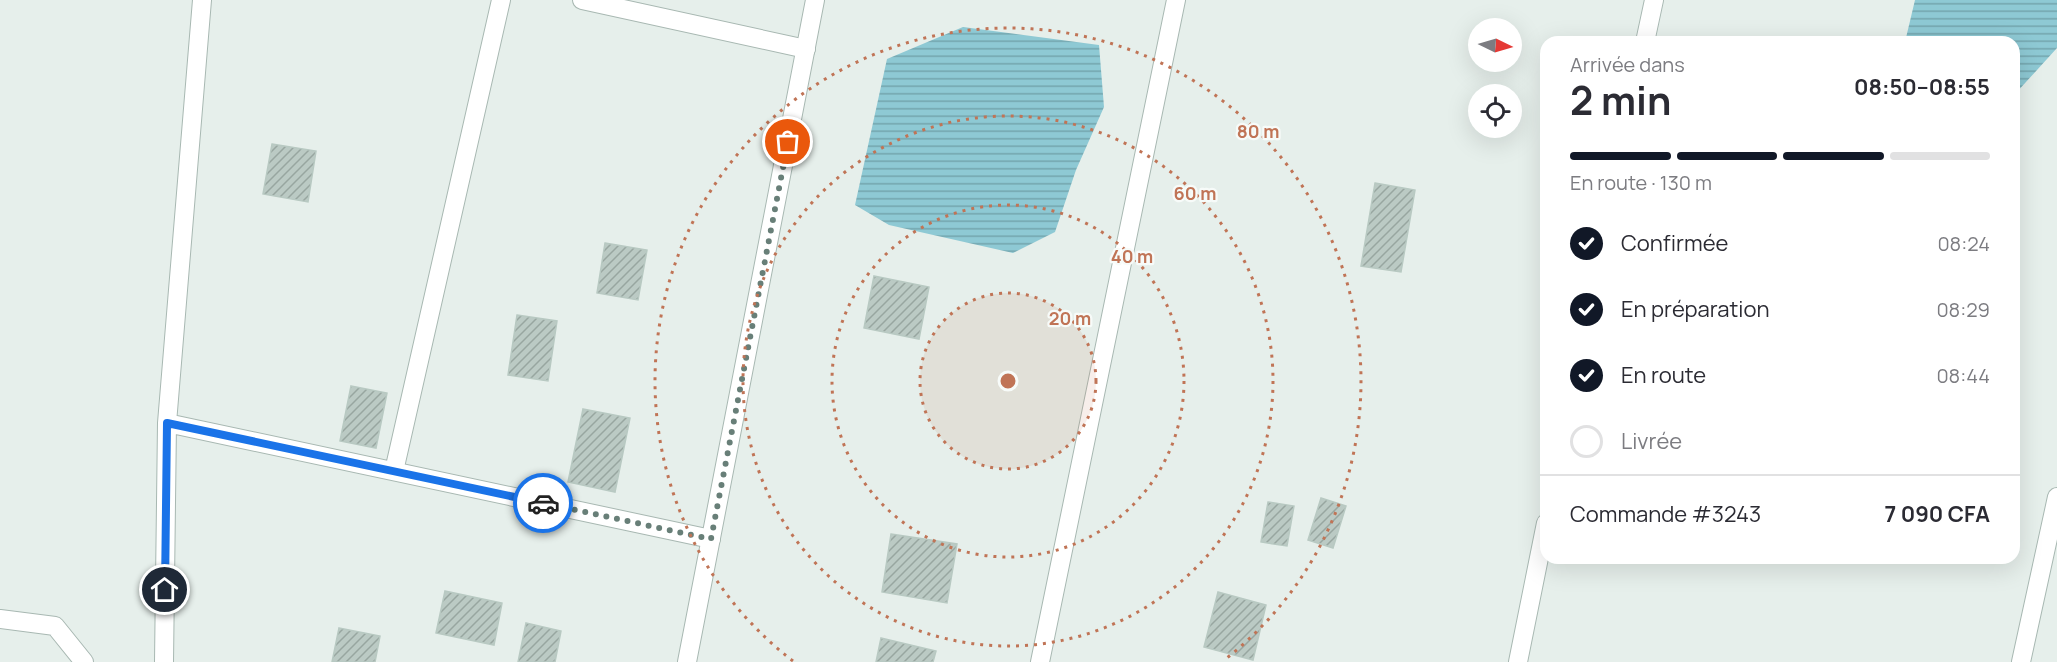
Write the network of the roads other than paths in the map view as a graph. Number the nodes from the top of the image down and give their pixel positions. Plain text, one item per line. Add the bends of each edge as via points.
1 (202, 0) edge
2 (501, 0) edge
3 (582, 0) edge
4 (815, 0) edge
5 (1176, 0) edge
6 (1654, 0) edge
7 (1646, 36) edge
8 (806, 49) junction
9 (167, 423) junction
10 (394, 471) junction
11 (2057, 497) edge
12 (711, 539) junction
13 (1540, 553) edge
14 (0, 619) edge
15 (84, 662) edge
16 (164, 662) edge
17 (687, 662) edge
18 (1040, 662) edge
19 (1518, 662) edge
20 (2021, 662) edge

1 - 9 street
2 - 10 street
3 - 8 street
4 - 8 street
5 - 18 street
6 - 7 street
8 - 12 street
9 - 10 street
9 - 16 street
10 - 12 street
11 - 20 street
12 - 17 street
13 - 19 street
14 - 15 street via 55,626

